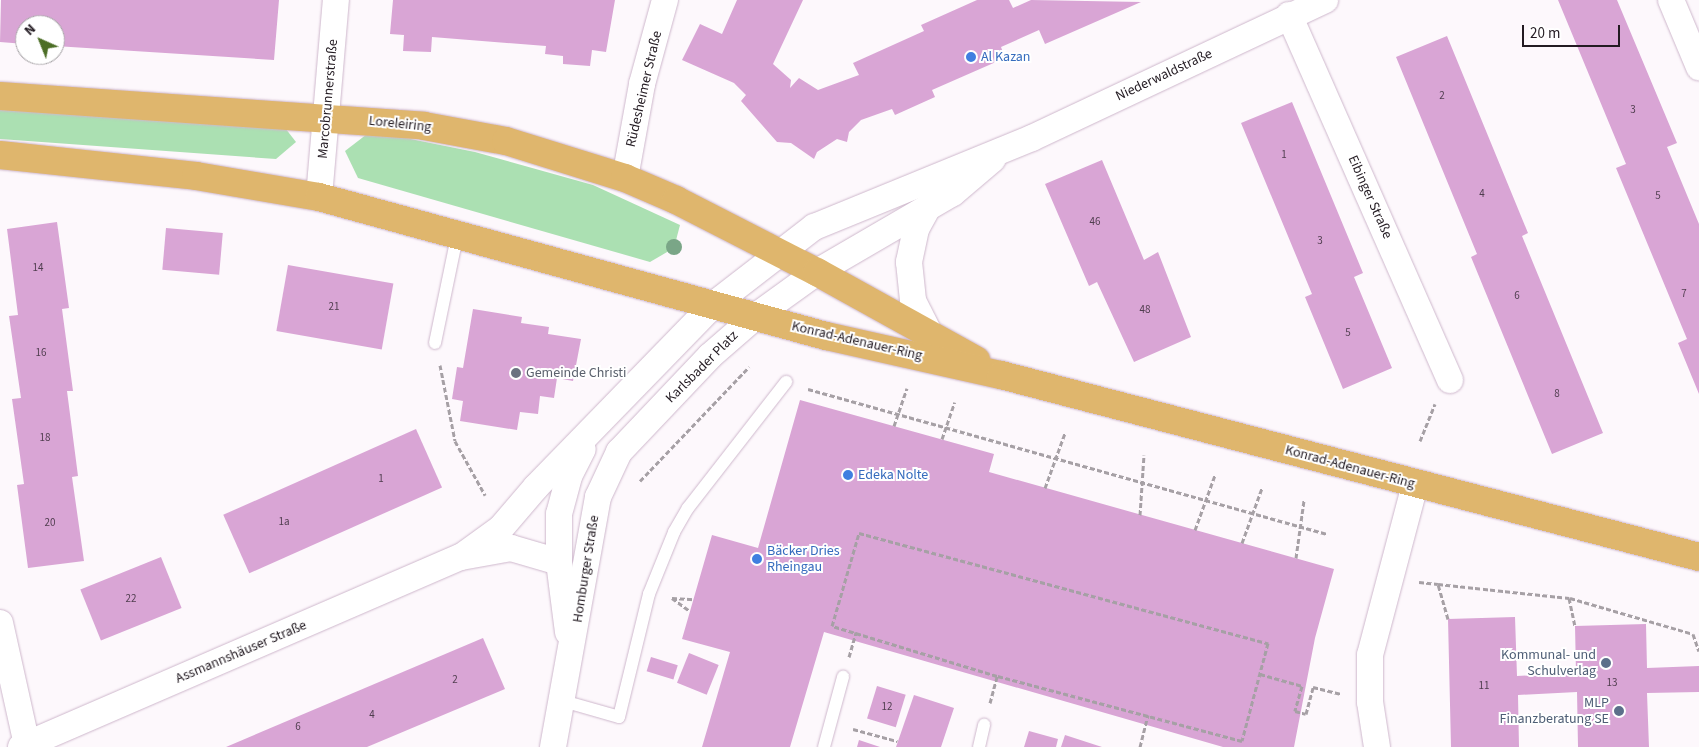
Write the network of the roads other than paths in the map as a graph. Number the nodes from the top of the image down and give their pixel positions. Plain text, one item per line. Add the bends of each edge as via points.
1 (336, 0) edge
2 (665, 0) edge
3 (1325, 0) edge
4 (1671, 0) edge
5 (1289, 15) junction
6 (1699, 67) edge
7 (0, 96) edge
8 (328, 118) junction
9 (1003, 150) junction
10 (0, 155) edge
11 (625, 178) junction
12 (319, 197) junction
13 (927, 209) junction
14 (458, 232) junction
15 (778, 251) junction
16 (817, 272) junction
17 (714, 305) junction
18 (756, 316) junction
19 (930, 335) junction
20 (435, 343) dead end
21 (1001, 375) junction
22 (1450, 380) road end
23 (786, 382) road end
24 (610, 410) junction
25 (605, 479) joint
26 (1415, 485) junction
27 (461, 557) junction
28 (1699, 557) edge
29 (559, 562) junction
30 (0, 623) edge
31 (571, 660) junction
32 (843, 677) dead end
33 (563, 701) junction
34 (984, 725) dead end
35 (24, 746) edge
36 (554, 747) edge
37 (824, 747) edge
38 (979, 747) edge
39 (1378, 747) edge

1 - 8 street, Marcobrunnerstraße
2 - 11 street, Rüdesheimer Straße via 642,84
3 - 5 street, Niederwaldstraße
4 - 6 street
5 - 9 street, Niederwaldstraße
5 - 22 street, Eibinger Straße
7 - 8 main road, Loreleiring
8 - 11 main road, Loreleiring via 424,126 506,142
8 - 12 street, Marcobrunnerstraße
9 - 13 street, Niederwaldstraße via 970,182
9 - 15 street, Niederwaldstraße via 836,216
10 - 12 main road via 196,176
11 - 15 main road, Loreleiring
12 - 14 main road
13 - 16 street, Niederwaldstraße
13 - 19 street via 911,245 909,281 913,300
14 - 17 main road
14 - 20 lane
15 - 16 main road, Konrad-Adenauer-Ring
15 - 17 street
16 - 18 street, Karlsbader Platz
16 - 19 main road, Konrad-Adenauer-Ring
17 - 18 main road, Konrad-Adenauer-Ring
17 - 24 street
18 - 21 main road, Konrad-Adenauer-Ring
18 - 25 street, Karlsbader Platz via 710,356 631,439
19 - 21 main road, Konrad-Adenauer-Ring
21 - 26 main road, Konrad-Adenauer-Ring
23 - 33 lane via 688,508 674,532 649,594 619,717
24 - 27 street, Assmannshäuser Straße via 501,528
24 - 29 street, Homburger Straße via 569,476 559,514
25 - 31 street, Homburger Straße via 598,497
26 - 28 main road, Konrad-Adenauer-Ring
26 - 39 street via 1370,655 1370,702
27 - 29 street, Assmannshäuser Straße via 511,548
27 - 35 street, Assmannshäuser Straße
29 - 31 street, Homburger Straße
30 - 35 street
31 - 33 street, Homburger Straße
32 - 37 lane
33 - 36 street, Homburger Straße
34 - 38 lane

